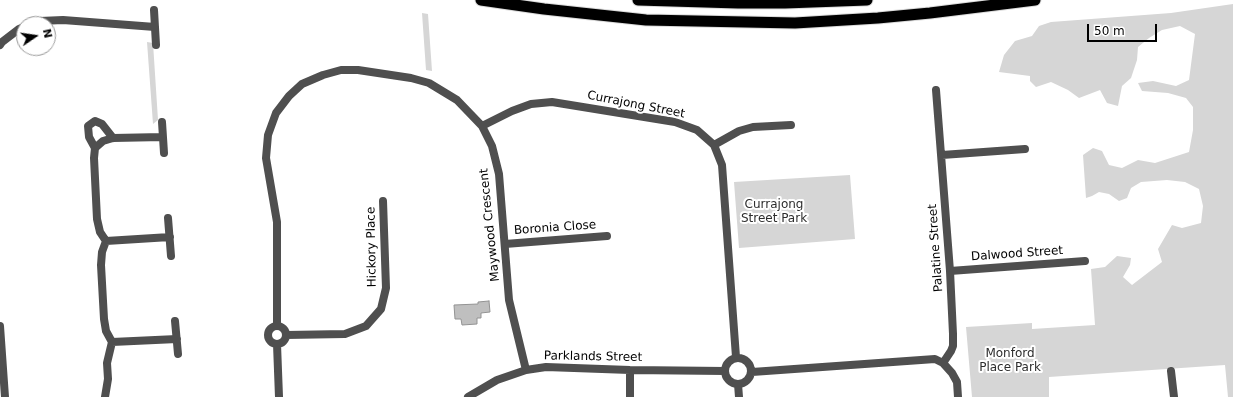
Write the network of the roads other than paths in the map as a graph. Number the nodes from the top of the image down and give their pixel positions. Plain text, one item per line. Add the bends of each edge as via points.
1 (481, 0) edge
2 (638, 0) edge
3 (867, 0) edge
4 (1035, 0) edge
5 (154, 10) dead end
6 (56, 21) edge
7 (155, 27) junction
8 (16, 31) edge
9 (0, 45) edge
10 (156, 45) dead end
11 (936, 90) dead end
12 (162, 122) dead end
13 (791, 125) dead end
14 (482, 126) junction
15 (163, 137) junction
16 (113, 138) junction
17 (714, 145) junction
18 (95, 148) junction
19 (1025, 149) dead end
20 (164, 153) dead end
21 (942, 155) junction
22 (382, 201) dead end
23 (168, 218) dead end
24 (607, 236) dead end
25 (170, 237) junction
26 (106, 241) junction
27 (505, 244) junction
28 (171, 256) dead end
29 (1085, 262) dead end
30 (950, 271) junction
31 (175, 322) dead end
32 (0, 326) edge
33 (277, 326) junction
34 (286, 335) junction
35 (177, 339) junction
36 (112, 342) junction
37 (277, 344) junction
38 (178, 354) dead end
39 (736, 357) junction
40 (943, 363) junction
41 (526, 370) junction
42 (630, 370) junction
43 (725, 371) junction
44 (1171, 371) dead end
45 (752, 372) junction
46 (738, 384) junction
47 (5, 397) edge
48 (105, 397) edge
49 (279, 397) edge
50 (468, 397) edge
51 (630, 397) edge
52 (738, 397) edge
53 (958, 397) edge
54 (1174, 397) edge

1 - 4 highway via 646,20 795,23 930,13
2 - 3 highway via 738,4
5 - 7 street
6 - 7 street
7 - 10 street
8 - 9 street
11 - 21 street, Palatine Street
12 - 15 street
13 - 17 street via 753,127
14 - 17 street, Currajong Street via 531,104 552,102 675,122 697,130
14 - 27 street, Maywood Crescent via 492,146 499,174
14 - 33 street, Maywood Crescent via 457,100 429,83 411,78 341,70 323,74 302,84 289,96 276,113 268,135 266,158 277,222
15 - 16 street
15 - 20 street
16 - 18 street via 103,141
16 - 18 street via 102,124 95,121 88,126 89,137
17 - 39 street, Currajong Street via 722,165
18 - 26 street via 97,219 100,232
19 - 21 street
21 - 30 street, Palatine Street
22 - 34 street, Hickory Place via 386,288 381,309 366,326 345,334
23 - 25 street
24 - 27 street, Boronia Close
25 - 26 street
25 - 28 street
26 - 36 street via 101,265 104,319 106,331
27 - 41 street, Maywood Crescent via 509,300
29 - 30 street, Dalwood Street
30 - 40 street, Palatine Street via 953,346
31 - 35 street
32 - 47 street
33 - 34 street via 284,330
33 - 37 street via 272,328 268,336 272,343
34 - 37 street via 284,340
35 - 36 street
35 - 38 street
36 - 48 street via 107,363
37 - 49 street
39 - 43 street via 726,364
39 - 45 street via 746,360 751,365
40 - 45 street via 935,359 926,359
40 - 53 street via 957,382
41 - 42 street, Parklands Street via 546,367
41 - 50 street, Parklands Street via 497,380
42 - 43 street, Parklands Street
42 - 51 street
43 - 46 street via 727,379
44 - 54 street
45 - 46 street via 746,382
46 - 52 street

